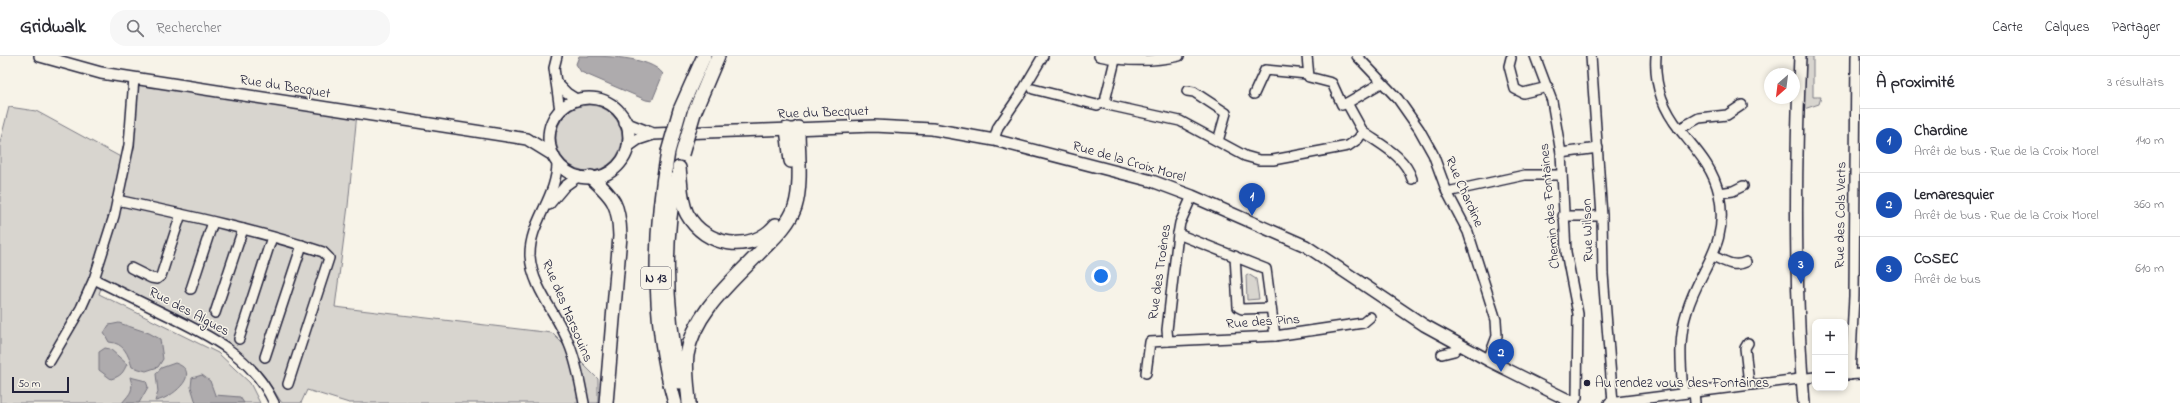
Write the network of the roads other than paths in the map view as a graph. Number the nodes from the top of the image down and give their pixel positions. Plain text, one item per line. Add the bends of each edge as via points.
1 (40, 56) edge
2 (557, 56) edge
3 (704, 56) edge
4 (718, 56) edge
5 (1043, 56) edge
6 (1099, 56) edge
7 (1179, 56) edge
8 (1307, 56) edge
9 (1357, 56) edge
10 (1535, 56) edge
11 (1592, 56) edge
12 (1656, 56) edge
13 (1800, 56) edge
14 (1856, 56) edge
15 (1115, 58) edge
16 (1511, 58) dead end
17 (1307, 74) junction
18 (134, 78) junction
19 (556, 82) junction
20 (1381, 82) junction
21 (1548, 87) junction
22 (1033, 89) dead end
23 (1187, 91) dead end
24 (1254, 94) dead end
25 (578, 100) junction
26 (1106, 102) junction
27 (1346, 103) junction
28 (1742, 105) dead end
29 (560, 111) junction
30 (625, 123) junction
31 (793, 129) junction
32 (1679, 129) junction
33 (550, 130) junction
34 (1363, 132) junction
35 (653, 134) junction
36 (527, 139) junction
37 (994, 140) junction
38 (1218, 141) junction
39 (628, 146) junction
40 (1598, 148) junction
41 (1561, 153) junction
42 (555, 158) junction
43 (679, 168) junction
44 (1562, 174) junction
45 (585, 177) junction
46 (1412, 179) dead end
47 (1743, 186) dead end
48 (1447, 192) junction
49 (1719, 193) junction
50 (1192, 196) junction
51 (117, 200) junction
52 (545, 209) junction
53 (181, 214) junction
54 (1563, 216) junction
55 (1602, 216) junction
56 (213, 222) junction
57 (243, 229) junction
58 (1178, 234) junction
59 (272, 236) junction
60 (302, 245) junction
61 (1235, 256) junction
62 (1713, 256) junction
63 (1746, 262) dead end
64 (131, 268) dead end
65 (94, 279) junction
66 (191, 289) dead end
67 (1271, 308) junction
68 (216, 313) dead end
69 (1370, 317) dead end
70 (1275, 336) junction
71 (239, 339) dead end
72 (1168, 341) junction
73 (1748, 343) dead end
74 (1459, 344) junction
75 (1442, 354) dead end
76 (265, 357) dead end
77 (1488, 360) junction
78 (50, 361) dead end
79 (1146, 373) dead end
80 (1860, 374) edge
81 (1848, 375) edge
82 (1812, 377) edge
83 (1802, 378) junction
84 (288, 384) dead end
85 (1749, 384) junction
86 (1694, 391) junction
87 (1683, 393) junction
88 (274, 403) edge
89 (584, 403) edge
90 (606, 403) edge
91 (674, 403) edge
92 (687, 403) edge
93 (1574, 403) edge
94 (1612, 403) edge
95 (1695, 403) edge
96 (1804, 403) edge

1 - 18 main road, Rue du Becquet via 101,73
2 - 19 street via 554,68
3 - 91 highway, N 13, bridge via 680,110 668,152 660,196 655,266 659,333
4 - 43 highway, N 13, bridge via 694,112
5 - 37 street via 998,127
6 - 15 street
7 - 15 street via 1150,61
8 - 17 street
9 - 20 street, Rue Chardine
10 - 21 street, Chemin des Fontaines
11 - 40 street, Rue Wilson
12 - 32 street via 1656,77 1660,94
13 - 83 main road via 1796,183
14 - 81 street, Rue des Cols Verts via 1854,296
15 - 26 street
16 - 21 street via 1509,66 1515,89 1524,92
17 - 24 street via 1265,70
17 - 27 street via 1312,78 1329,81 1342,105
18 - 36 main road, Rue du Becquet
18 - 51 street via 130,145
19 - 25 street
19 - 29 street
20 - 27 street
20 - 48 street, Rue Chardine via 1398,98 1419,129
21 - 41 street, Chemin des Fontaines
22 - 26 street via 1097,105
23 - 38 street via 1194,92 1226,113
25 - 29 main road
25 - 30 main road via 598,99 607,103 616,109
26 - 38 street via 1112,107 1180,121
27 - 34 street
28 - 32 street via 1727,115 1699,118
29 - 33 main road
30 - 35 main road, Rue du Becquet
30 - 39 main road via 629,136
31 - 35 main road, Rue du Becquet
31 - 37 main road, Rue du Becquet via 874,126 932,129
31 - 43 highway via 789,203 772,230 741,244 726,243 701,231 687,213
31 - 92 highway via 798,186 795,206 783,227 713,303 697,326 686,365
32 - 49 street via 1702,155 1711,170
33 - 36 main road
33 - 42 main road via 549,141
34 - 38 street via 1348,146 1273,160 1253,159
34 - 46 street via 1400,158
35 - 39 main road, Rue du Becquet
36 - 42 main road, Rue du Becquet
37 - 50 main road, Rue de la Croix Morel via 1152,181
39 - 45 main road via 621,160 610,171
40 - 41 street
40 - 55 street, Rue Wilson
41 - 44 street, Chemin des Fontaines
42 - 45 main road via 567,171
42 - 52 street, Rue des Marsouins via 557,176
43 - 92 highway, N 13 via 668,234 667,290 669,323
44 - 48 street via 1525,176
44 - 54 street, Chemin des Fontaines
45 - 52 street, Rue des Marsouins via 565,186
45 - 90 highway via 611,196 620,221
47 - 49 street
48 - 77 street, Rue Chardine via 1468,232 1496,320 1497,336
49 - 62 street via 1720,228
50 - 58 street, Rue des Troènes
50 - 74 main road, Rue de la Croix Morel via 1306,246 1424,325
51 - 53 street
51 - 65 street
52 - 89 street, Rue des Marsouins via 533,231 531,267 569,344
53 - 56 street
53 - 64 street via 161,276 151,278
54 - 55 street
54 - 93 street, Chemin des Fontaines via 1566,252 1578,314 1577,397
55 - 94 street, Rue Wilson via 1603,274
56 - 57 street
56 - 66 street
57 - 59 street
57 - 68 street
58 - 61 street
58 - 72 street, Rue des Troènes via 1166,330
59 - 60 street
59 - 71 street
60 - 76 street
60 - 84 street via 322,252 329,258 329,263
61 - 67 street via 1266,269
61 - 67 street via 1238,307
62 - 63 street via 1734,265
62 - 87 street via 1694,290 1686,314 1680,352
65 - 78 street via 81,308
65 - 88 street, Rue des Algues via 209,335 231,350 249,365
67 - 70 street
69 - 70 street, Rue des Pins via 1363,323
70 - 72 street, Rue des Pins
72 - 79 street, Rue des Pins via 1150,342
73 - 85 street via 1745,348
74 - 75 street via 1454,351
74 - 77 main road, Rue de la Croix Morel
77 - 93 main road, Rue de la Croix Morel
80 - 81 street
82 - 83 street
83 - 85 street
83 - 96 main road
85 - 86 street
86 - 87 street
86 - 95 street
87 - 94 street

